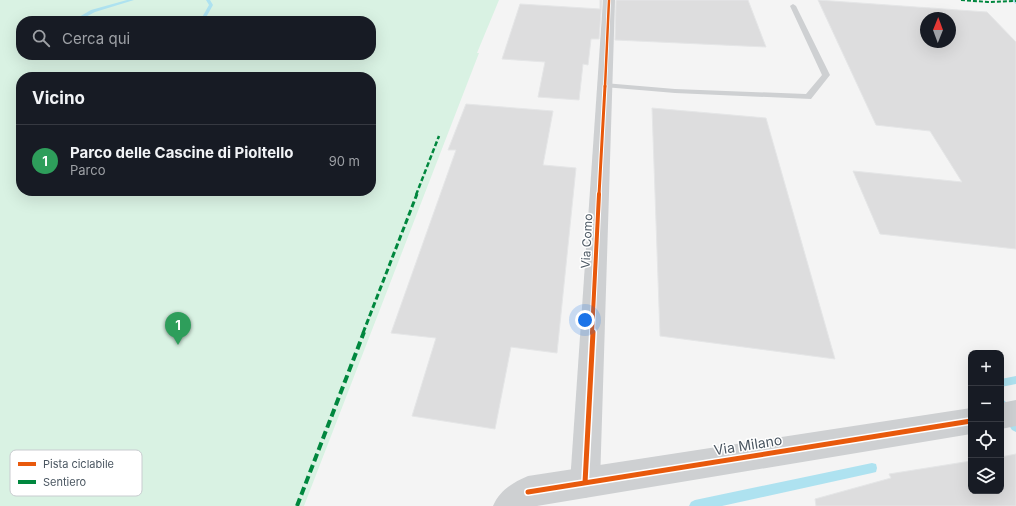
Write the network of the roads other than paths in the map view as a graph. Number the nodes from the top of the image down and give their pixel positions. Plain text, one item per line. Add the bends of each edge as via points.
1 (609, 0) edge
2 (793, 6) dead end
3 (604, 86) junction
4 (1016, 413) edge
5 (1004, 415) edge
6 (968, 421) edge
7 (585, 483) junction
8 (519, 499) edge

1 - 3 street, Via Como
2 - 3 lane via 826,75 808,97
3 - 7 street, Via Como
4 - 5 street
6 - 7 street, Via Milano
7 - 8 street, Via Milano

